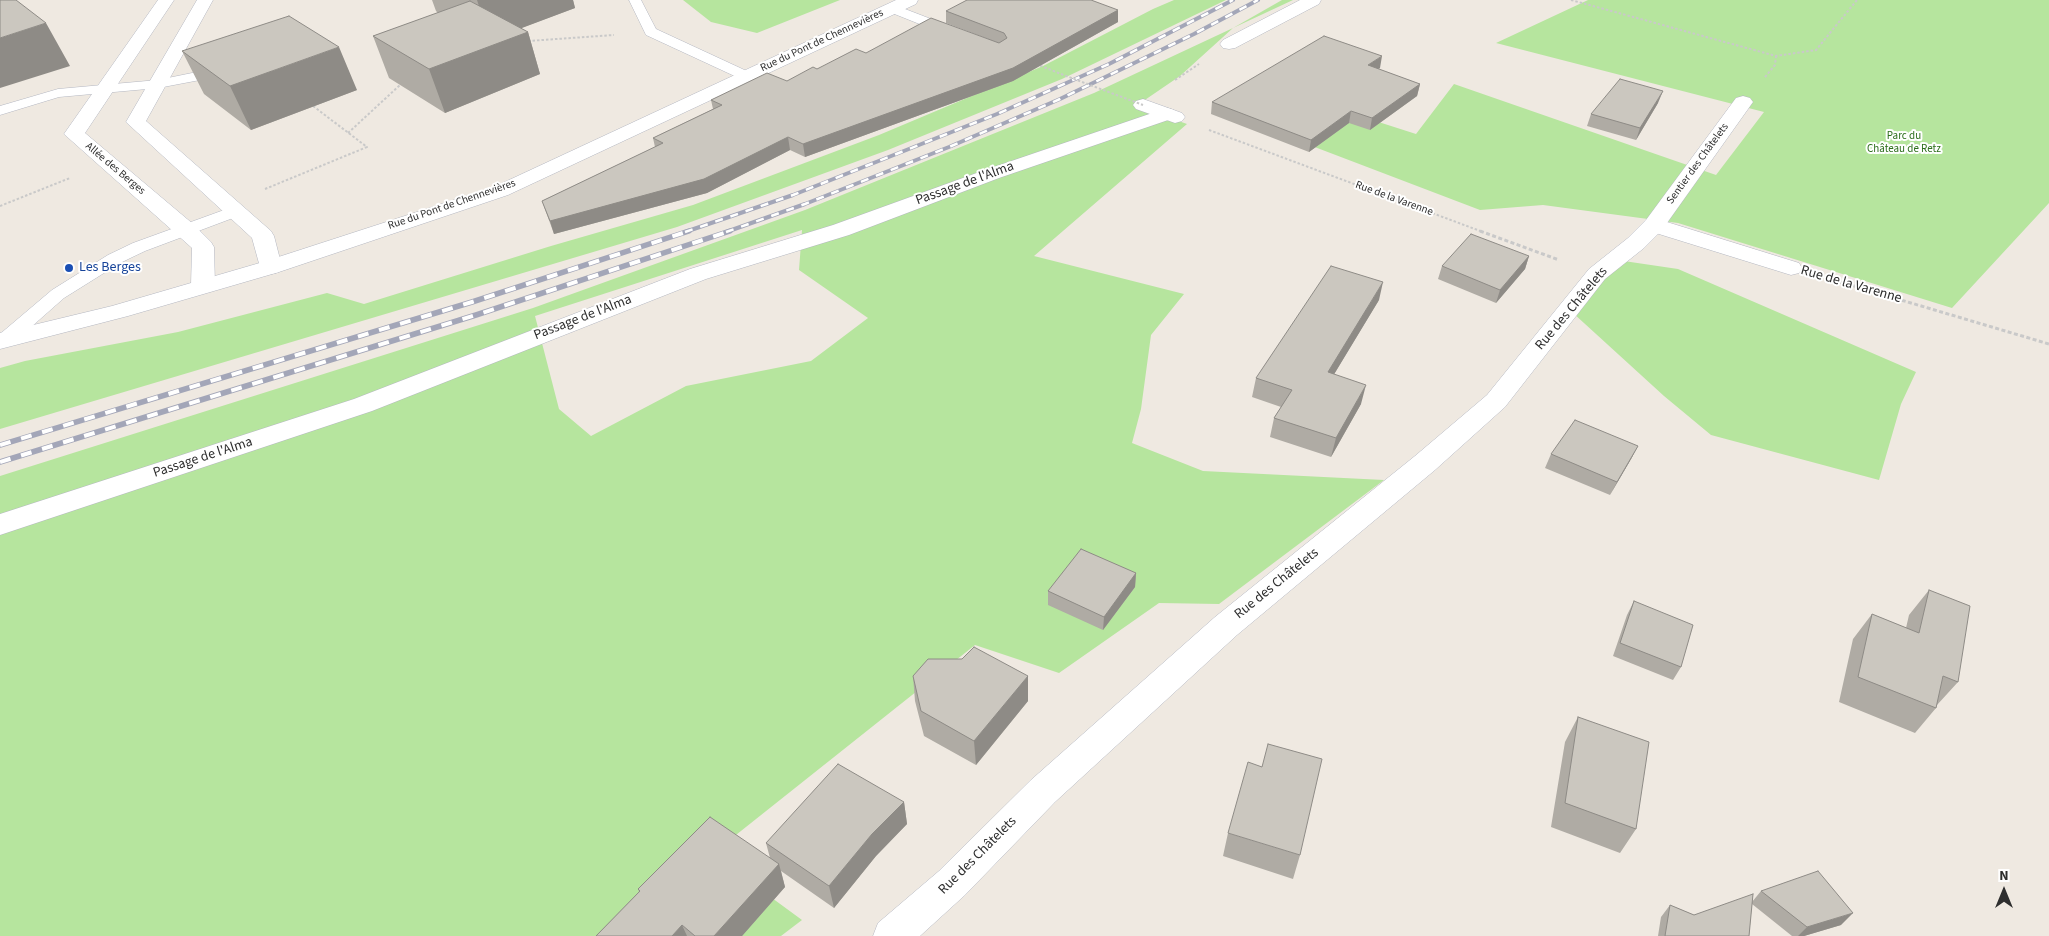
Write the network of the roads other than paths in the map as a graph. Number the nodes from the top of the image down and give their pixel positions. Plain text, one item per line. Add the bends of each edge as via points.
1 (166, 0) edge
2 (205, 0) edge
3 (635, 0) edge
4 (1313, 0) edge
5 (901, 4) edge
6 (963, 36) edge
7 (1229, 44) road end
8 (236, 63) edge
9 (746, 76) junction
10 (158, 84) junction
11 (105, 89) junction
12 (1743, 102) dead end
13 (1157, 109) road end
14 (0, 111) edge
15 (231, 208) junction
16 (1654, 225) junction
17 (185, 229) junction
18 (270, 267) junction
19 (1791, 268) road end
20 (203, 286) junction
21 (3, 340) edge
22 (0, 525) edge
23 (892, 936) edge

1 - 11 street, Allée des Berges
2 - 10 street
3 - 9 lane via 651,32
4 - 7 street
5 - 6 lane
5 - 9 street, Rue du Pont de Chennevières
8 - 10 lane via 200,76
9 - 18 street, Rue du Pont de Chennevières via 501,191
10 - 11 lane
10 - 15 street via 136,122
11 - 14 lane via 58,93
11 - 17 street, Allée des Berges via 74,134
12 - 16 street, Sentier des Châtelets
13 - 22 street, Passage de l'Alma via 841,230 698,274 363,404
15 - 17 lane
15 - 18 street via 263,236
16 - 19 street, Rue de la Varenne
16 - 23 street, Rue des Châtelets via 1597,274 1496,401 1219,633 1043,791 952,883
17 - 20 street, Allée des Berges via 203,247
17 - 21 lane via 114,259 58,294
18 - 20 street, Rue du Pont de Chennevières
20 - 21 street, Rue du Pont de Chennevières

